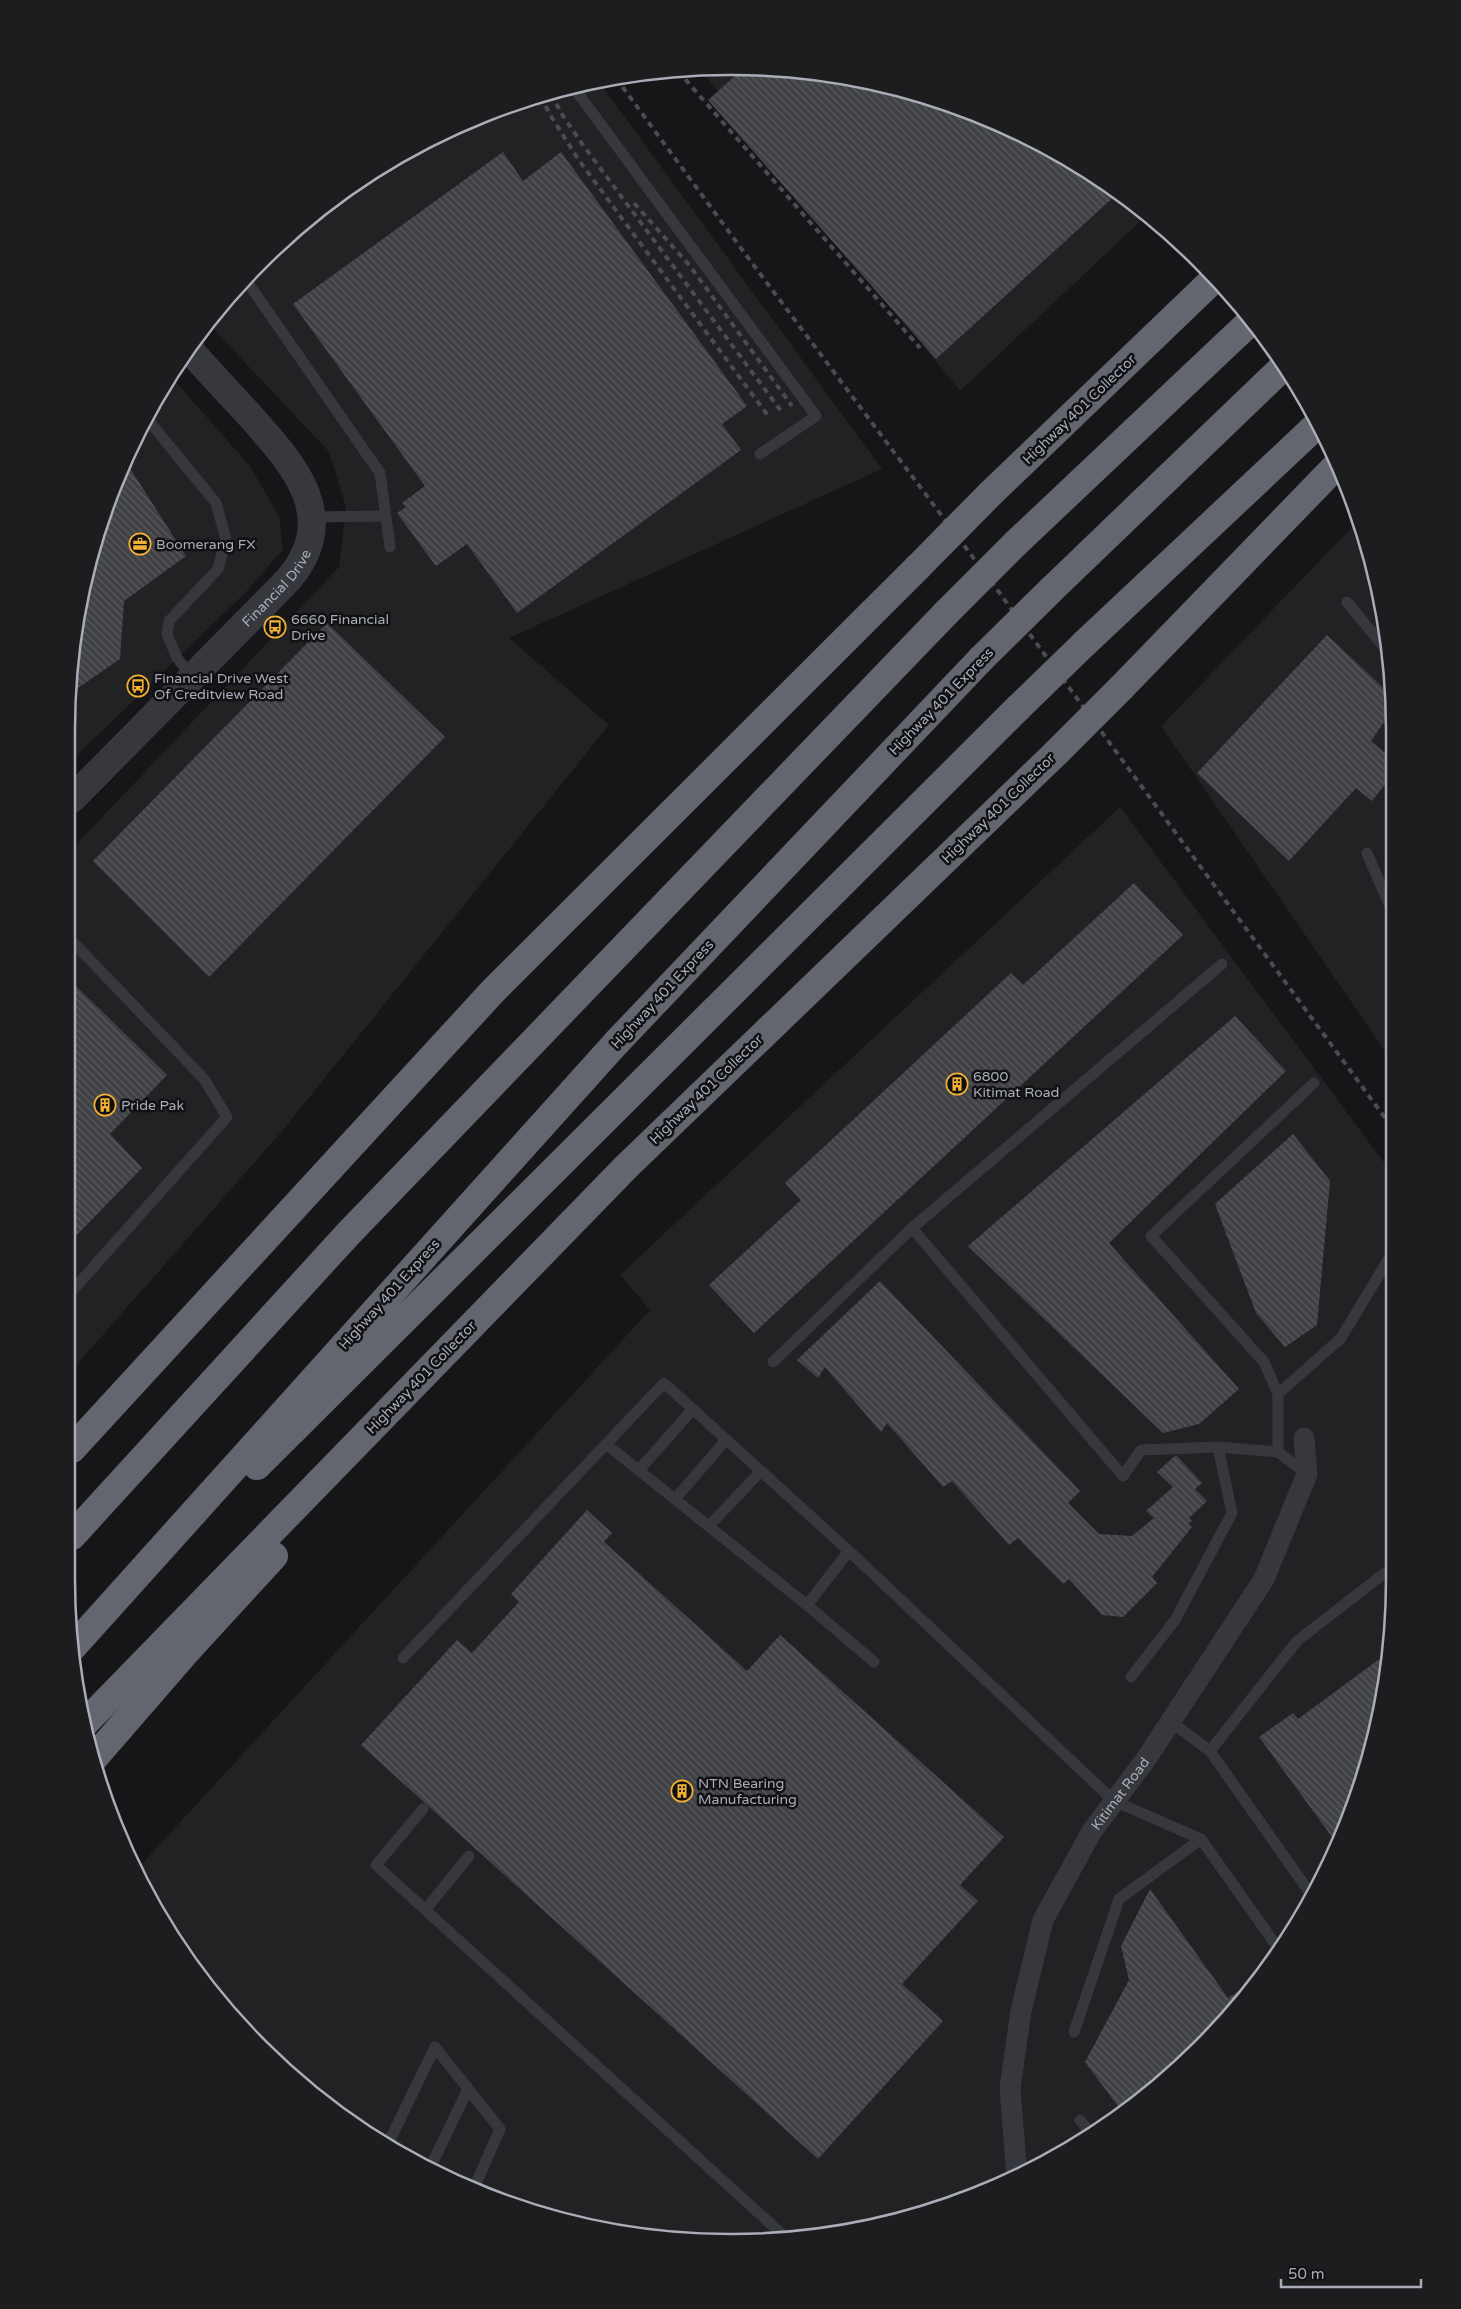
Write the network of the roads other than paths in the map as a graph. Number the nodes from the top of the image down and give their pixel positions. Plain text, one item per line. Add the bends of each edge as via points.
1 (578, 93) edge
2 (1209, 283) edge
3 (250, 285) edge
4 (1246, 325) edge
5 (194, 354) edge
6 (1279, 371) edge
7 (152, 424) edge
8 (1312, 430) edge
9 (760, 454) dead end
10 (1332, 471) edge
11 (386, 516) junction
12 (311, 517) junction
13 (390, 546) dead end
14 (1347, 602) dead end
15 (1379, 642) edge
16 (192, 676) junction
17 (75, 796) edge
18 (1366, 853) dead end
19 (1386, 898) edge
20 (75, 944) edge
21 (1222, 964) dead end
22 (1314, 1084) dead end
23 (626, 1167) junction
24 (912, 1228) junction
25 (1386, 1263) edge
26 (75, 1288) edge
27 (773, 1362) dead end
28 (1278, 1394) junction
29 (693, 1409) junction
30 (1304, 1438) dead end
31 (726, 1440) junction
32 (606, 1444) junction
33 (75, 1446) edge
34 (1218, 1447) junction
35 (1278, 1452) junction
36 (639, 1470) junction
37 (761, 1471) junction
38 (1307, 1474) junction
39 (675, 1499) junction
40 (709, 1526) junction
41 (75, 1533) edge
42 (849, 1551) junction
43 (1386, 1572) edge
44 (807, 1605) junction
45 (79, 1643) edge
46 (79, 1643) edge
47 (403, 1658) dead end
48 (874, 1662) dead end
49 (1132, 1677) dead end
50 (90, 1717) edge
51 (1170, 1721) junction
52 (1210, 1751) junction
53 (99, 1753) edge
54 (1114, 1801) junction
55 (423, 1809) dead end
56 (1202, 1839) junction
57 (469, 1856) dead end
58 (1307, 1889) edge
59 (426, 1909) junction
60 (1275, 1944) edge
61 (1074, 2032) dead end
62 (468, 2089) junction
63 (1080, 2120) dead end
64 (1087, 2129) edge
65 (391, 2139) edge
66 (433, 2162) edge
67 (1016, 2168) edge
68 (476, 2182) edge
69 (780, 2232) edge

1 - 9 lane via 816,416
2 - 33 highway, Highway 401 Collector, bridge via 990,494 493,991
3 - 11 lane via 380,473
4 - 41 highway, bridge via 947,612 348,1234
5 - 12 street, Financial Drive via 293,468 310,502
6 - 45 highway, Highway 401 Express, bridge via 982,658 616,1043
7 - 16 lane via 216,503 226,539 218,569 169,622 166,634 177,658
8 - 46 highway, bridge via 1019,707
10 - 23 highway, Highway 401 Collector, bridge via 1056,753
11 - 12 lane
11 - 13 lane
12 - 16 street, Financial Drive via 309,544 302,563
14 - 15 lane
16 - 17 street, Financial Drive
18 - 19 lane
20 - 26 lane via 204,1079 227,1117
21 - 24 lane
22 - 28 lane via 1151,1236 1264,1362
23 - 50 highway, Highway 401 Collector
23 - 53 highway via 184,1653
24 - 27 lane
24 - 34 lane via 1123,1476 1141,1450
25 - 28 lane via 1340,1338
28 - 35 lane
29 - 31 lane
29 - 32 lane via 664,1383
29 - 36 lane
30 - 38 street, Kitimat Road
31 - 37 lane
31 - 39 lane
32 - 36 lane
32 - 47 lane
34 - 35 lane
34 - 49 lane via 1232,1513 1175,1620
35 - 38 lane
36 - 39 lane
37 - 40 lane
37 - 42 lane
38 - 51 street, Kitimat Road via 1264,1579
39 - 40 lane
40 - 44 lane
42 - 44 lane
42 - 54 lane
43 - 52 lane via 1297,1641
44 - 48 lane
51 - 52 lane
51 - 54 street, Kitimat Road
52 - 58 lane
54 - 56 lane
54 - 67 street, Kitimat Road via 1092,1831 1043,1920 1021,2011 1010,2088
55 - 59 lane via 376,1865
56 - 60 lane
56 - 61 lane via 1119,1899
57 - 59 lane
59 - 69 lane
62 - 65 lane via 435,2048
62 - 66 lane
62 - 68 lane via 500,2129
63 - 64 lane

